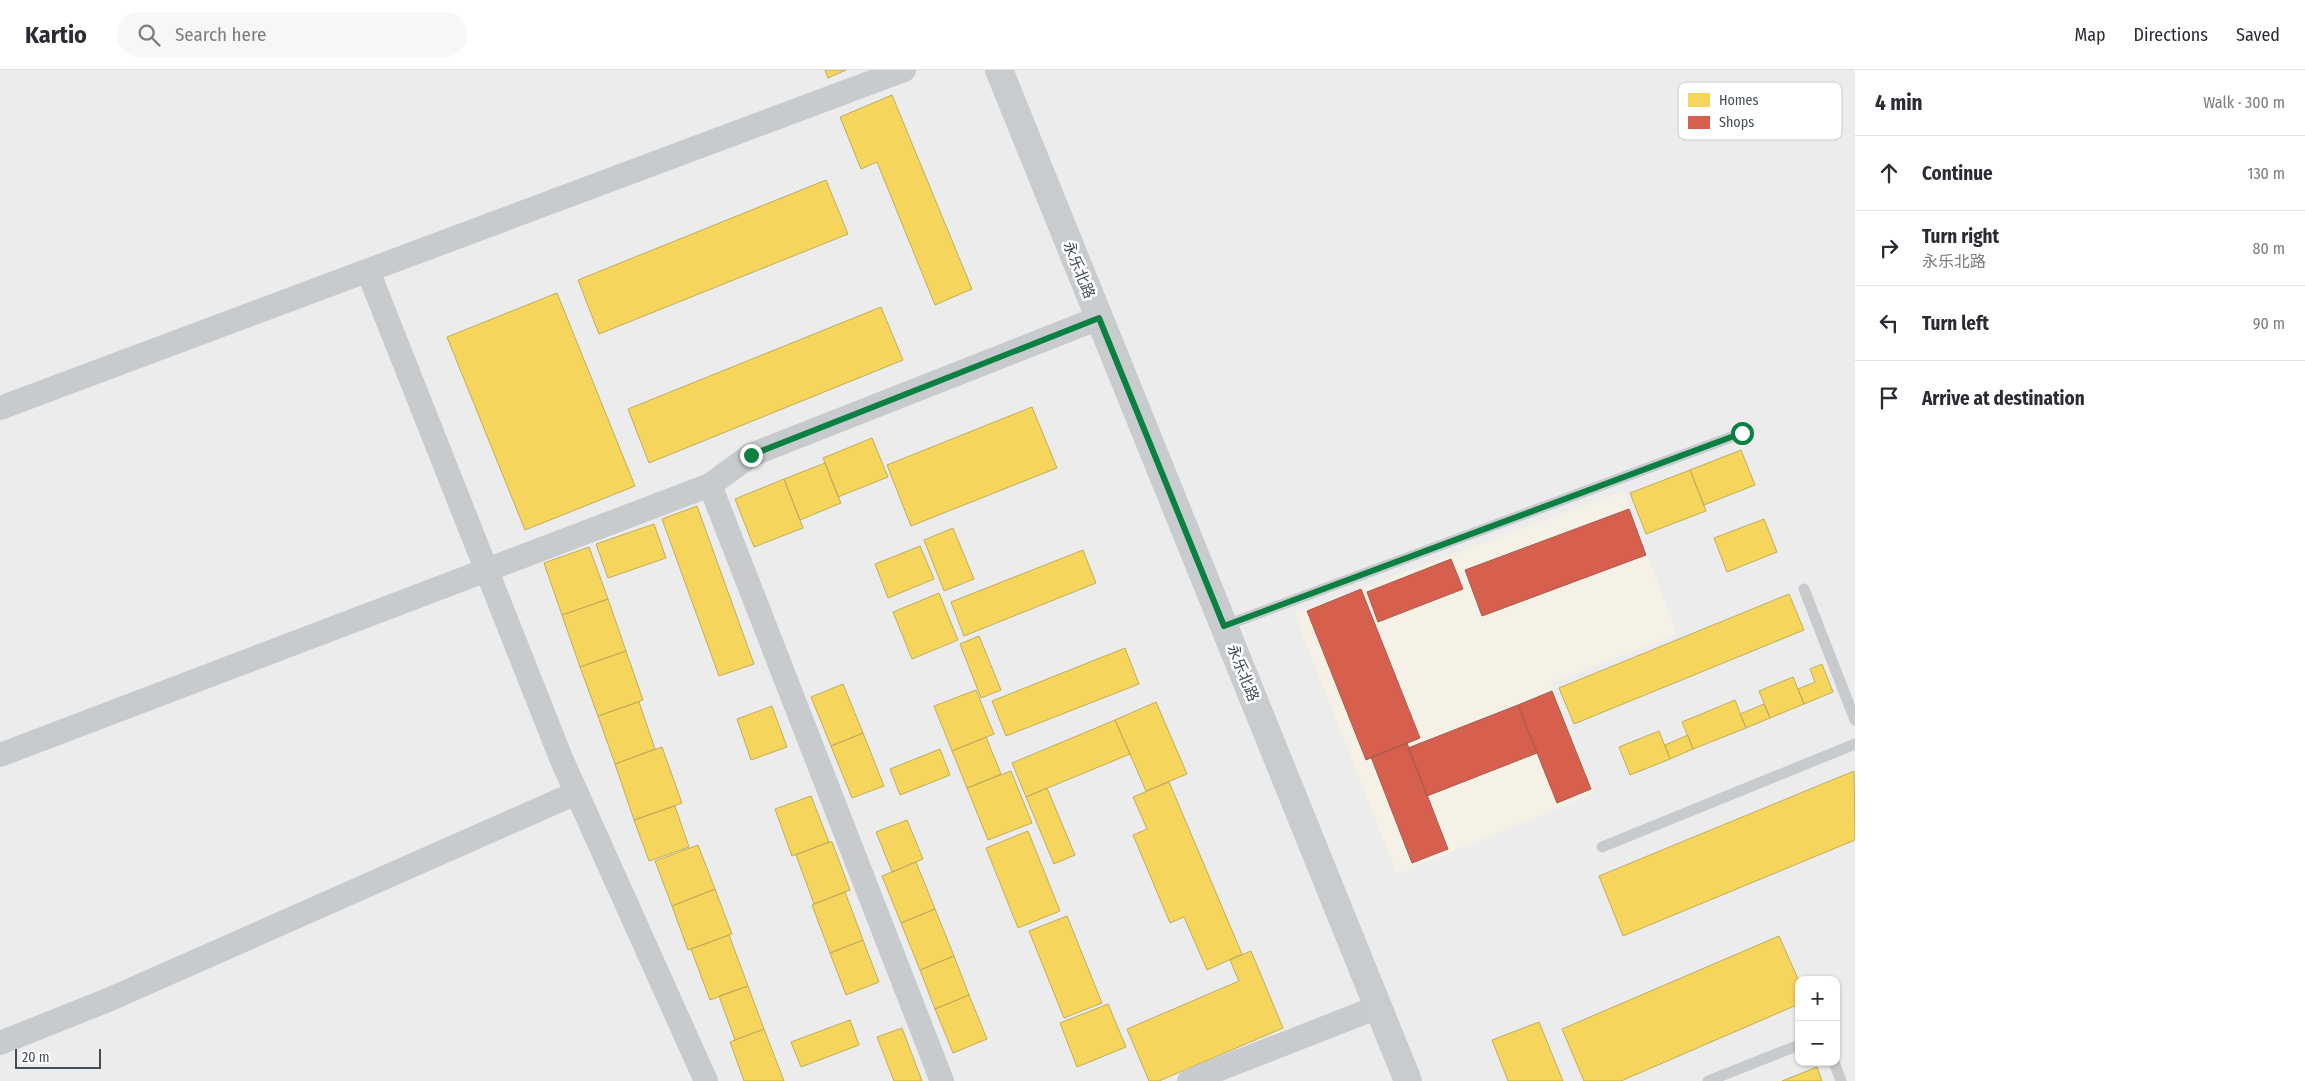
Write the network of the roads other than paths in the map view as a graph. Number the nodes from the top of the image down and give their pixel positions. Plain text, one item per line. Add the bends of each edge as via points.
1 (904, 70) edge
2 (999, 70) edge
3 (368, 271) junction
4 (1099, 318) junction
5 (0, 408) edge
6 (1742, 433) dead end
7 (710, 485) junction
8 (487, 571) junction
9 (1804, 589) dead end
10 (1224, 626) junction
11 (1855, 720) edge
12 (1855, 744) edge
13 (0, 755) edge
14 (576, 794) junction
15 (1602, 847) dead end
16 (1378, 1007) junction
17 (0, 1043) edge
18 (1795, 1048) edge
19 (1835, 1066) edge
20 (706, 1081) edge
21 (942, 1081) edge
22 (1189, 1081) edge
23 (1408, 1081) edge
24 (1708, 1081) edge
25 (1841, 1081) edge

1 - 3 street
2 - 4 main road, 永乐北路
3 - 5 street
3 - 8 street
4 - 7 street via 751,455
4 - 10 main road, 永乐北路
6 - 10 lane
7 - 8 street
7 - 21 street
8 - 13 street
8 - 14 street
9 - 11 lane
10 - 16 main road, 永乐北路
12 - 15 lane
14 - 17 street via 108,1000
14 - 20 street
16 - 22 street
16 - 23 main road, 永乐北路
18 - 24 lane
19 - 25 lane

